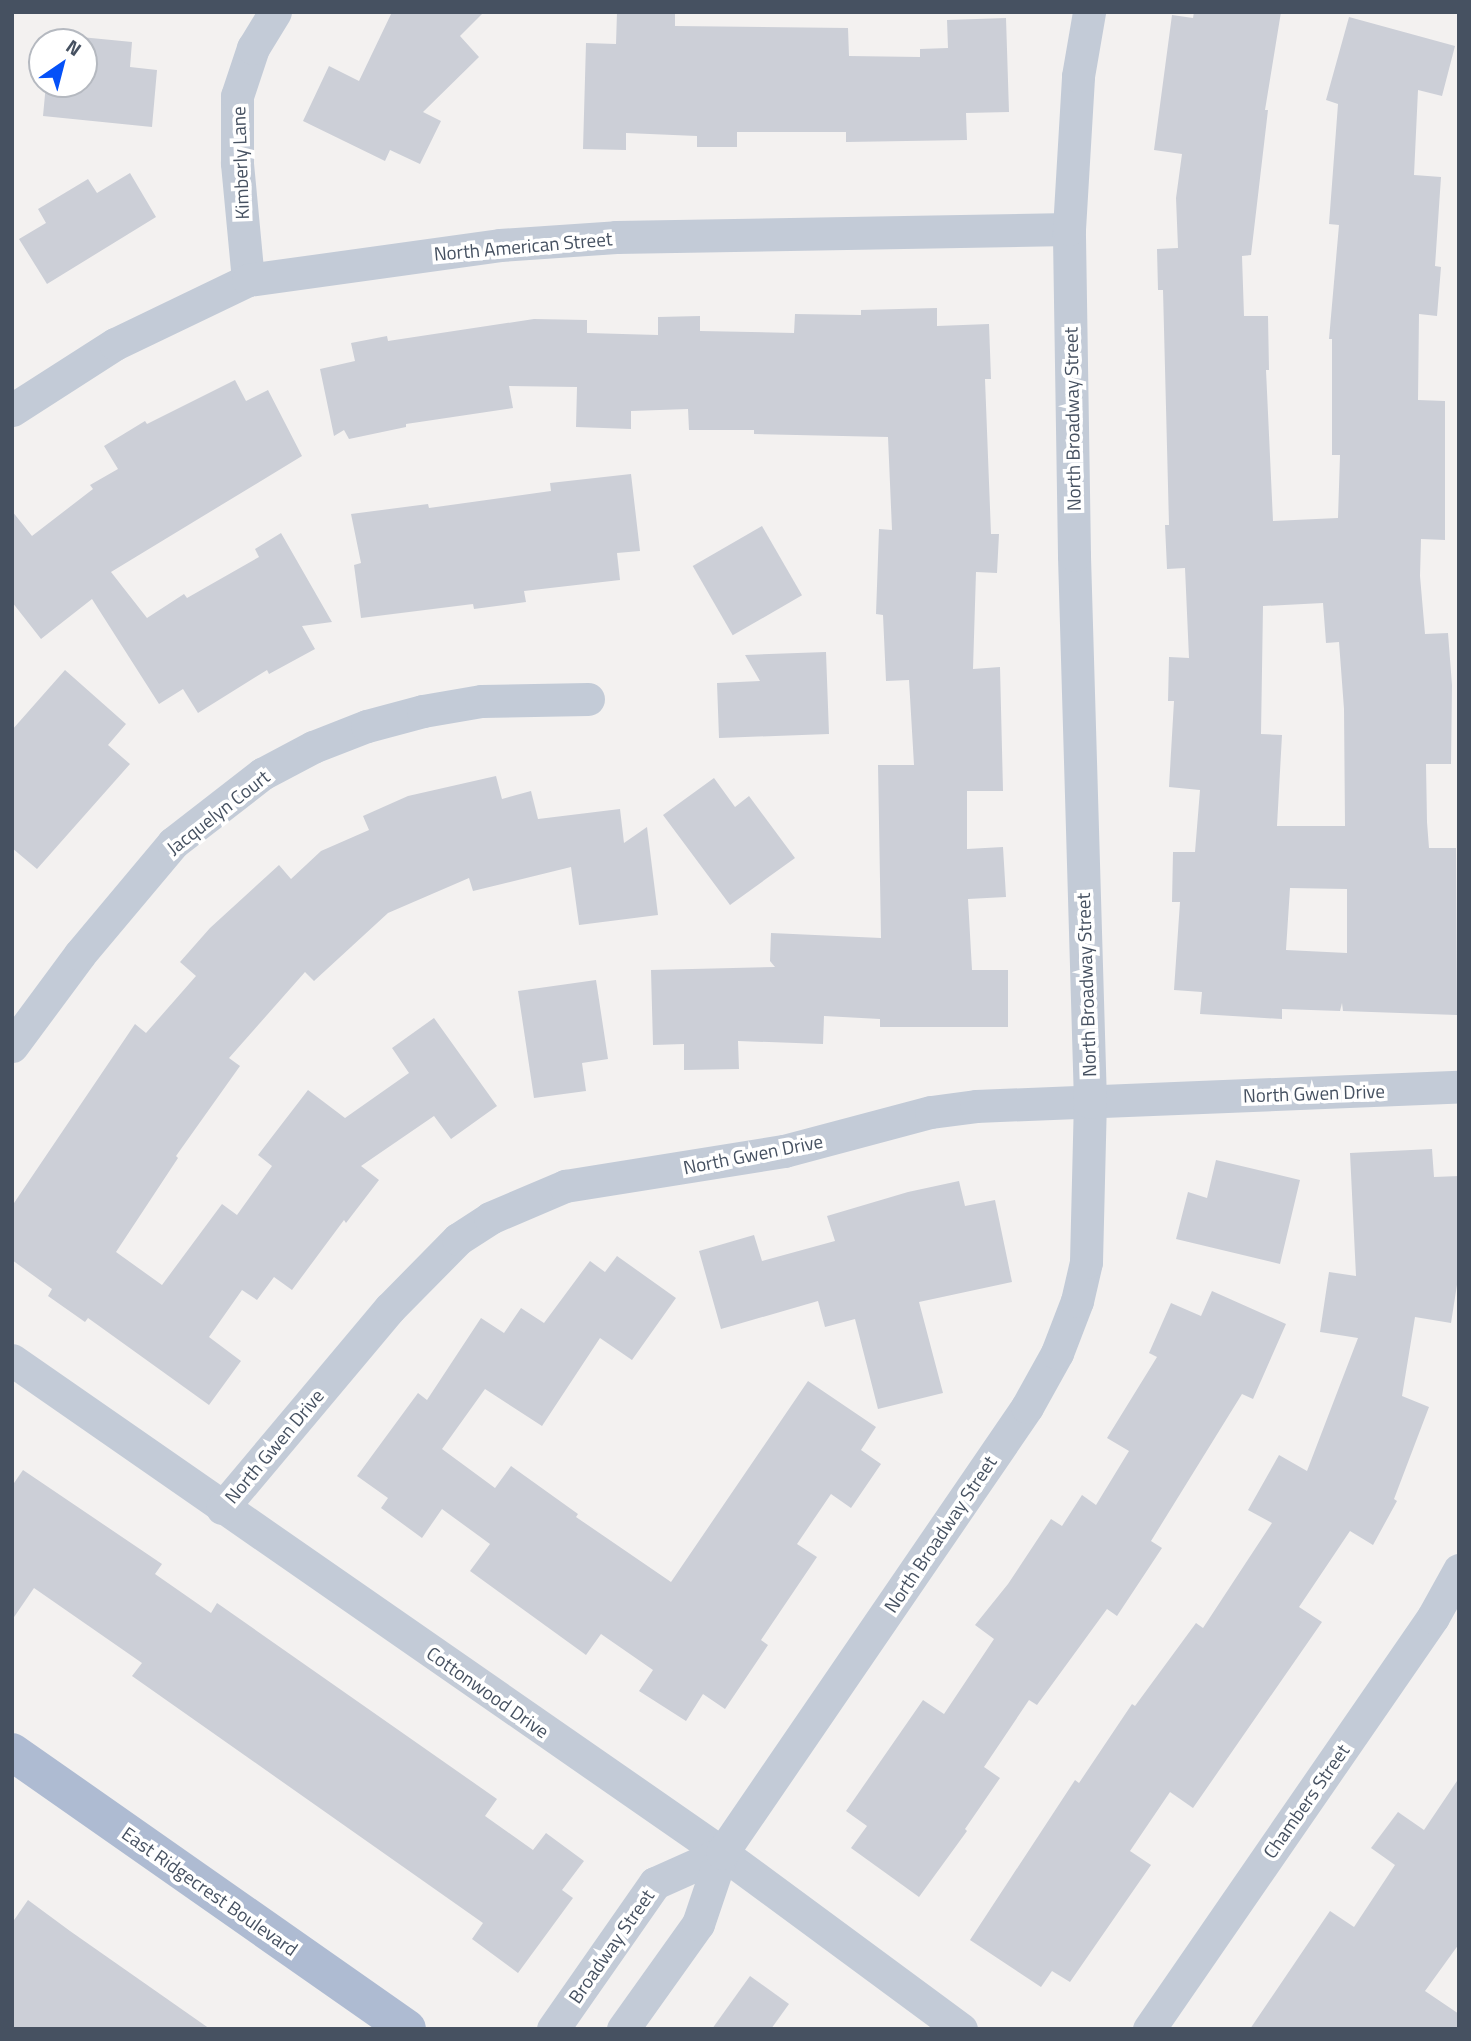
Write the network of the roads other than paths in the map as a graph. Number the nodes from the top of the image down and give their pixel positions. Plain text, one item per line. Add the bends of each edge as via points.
1 (275, 12) edge
2 (1089, 12) edge
3 (1069, 229) junction
4 (248, 280) junction
5 (12, 410) edge
6 (587, 699) dead end
7 (12, 1046) edge
8 (1459, 1087) edge
9 (1090, 1102) junction
10 (12, 1360) edge
11 (222, 1508) junction
12 (1459, 1570) edge
13 (12, 1752) edge
14 (722, 1853) junction
15 (407, 2029) edge
16 (553, 2029) edge
17 (623, 2029) edge
18 (961, 2029) edge
19 (1149, 2029) edge

1 - 4 street, Kimberly Lane via 253,48 237,96 237,163
2 - 3 street, North Broadway Street via 1078,76
3 - 4 street, North American Street via 616,237 500,245
3 - 9 street, North Broadway Street
4 - 5 street, North American Street via 115,344
6 - 7 street, Jacquelyn Court via 481,701 423,711 313,747 262,774 173,843 80,954
8 - 9 street, North Gwen Drive
9 - 11 street, North Gwen Drive via 931,1112 784,1151 565,1186 490,1218 458,1239 390,1308
9 - 14 street, North Broadway Street via 1086,1262 1077,1301 1056,1353 1027,1407
10 - 11 street, Cottonwood Drive
11 - 14 street, Cottonwood Drive
12 - 19 street, Chambers Street via 1433,1617
13 - 15 main road, East Ridgecrest Boulevard
14 - 16 street, Broadway Street via 655,1883
14 - 17 street via 698,1924
14 - 18 street, Cottonwood Drive

